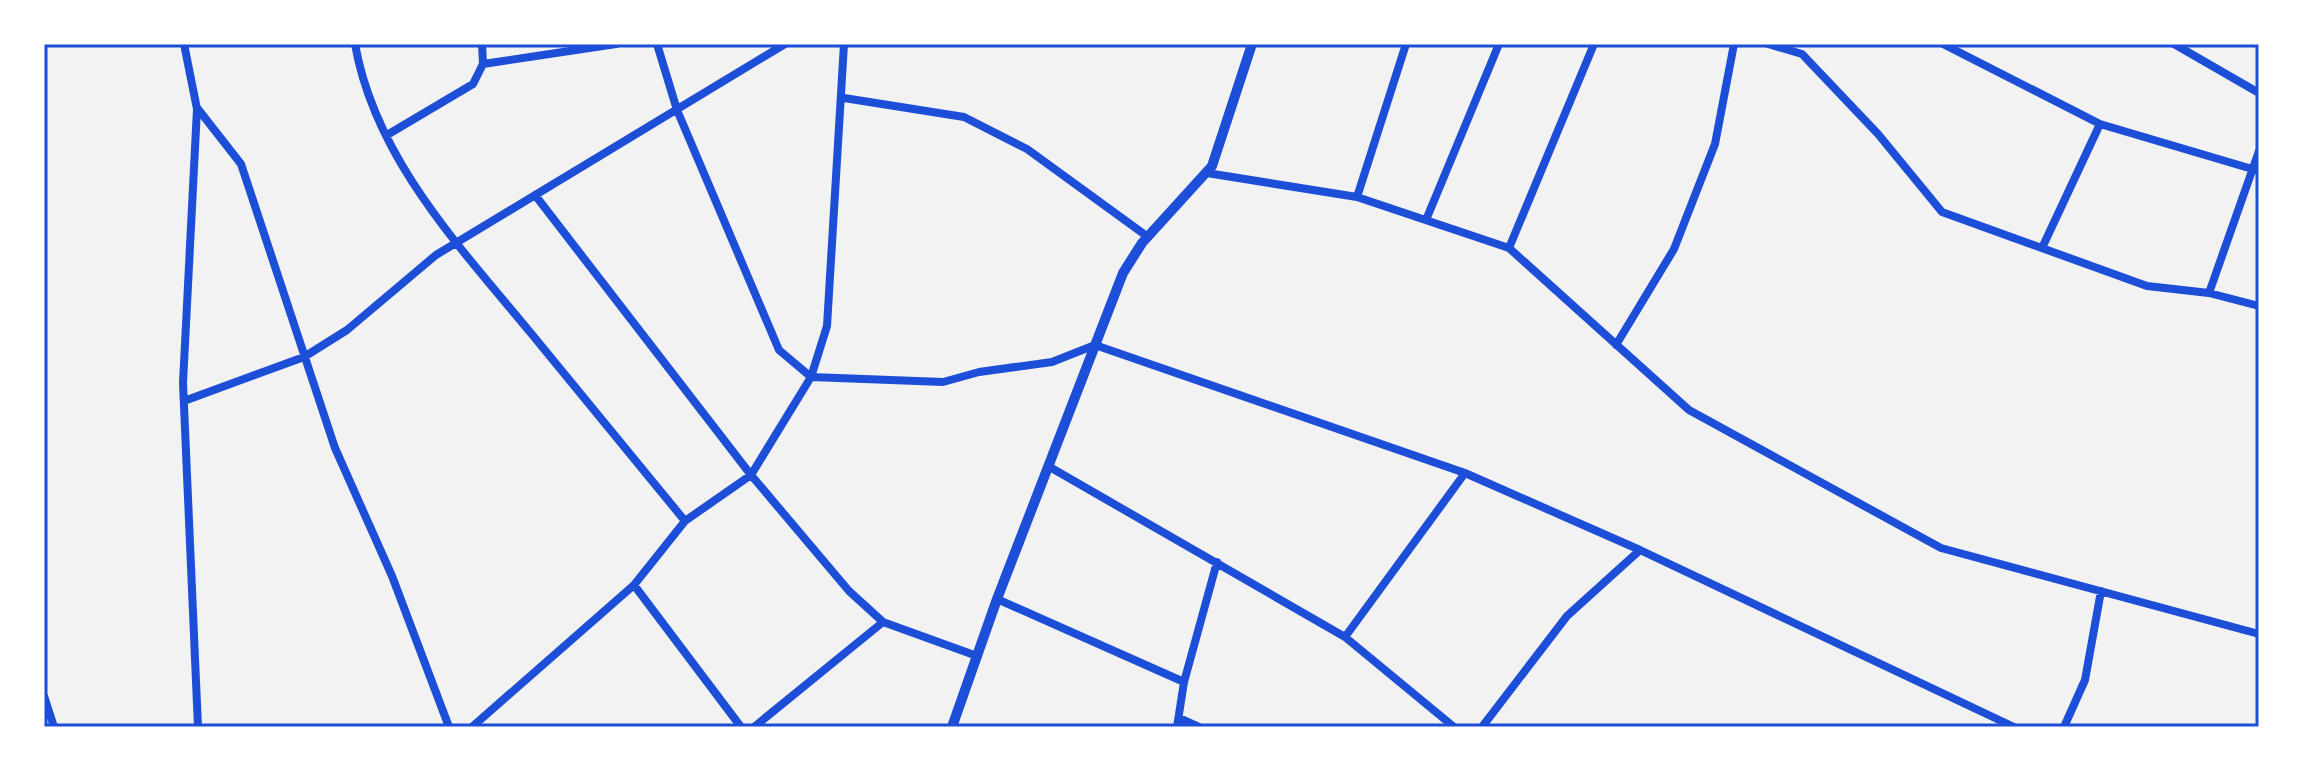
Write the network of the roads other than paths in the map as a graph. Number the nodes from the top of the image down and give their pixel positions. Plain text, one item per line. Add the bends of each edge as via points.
1 (184, 44) edge
2 (355, 44) edge
3 (482, 44) edge
4 (616, 44) edge
5 (657, 44) edge
6 (785, 44) edge
7 (844, 44) edge
8 (1252, 44) edge
9 (1406, 44) edge
10 (1499, 44) edge
11 (1594, 44) edge
12 (1734, 44) edge
13 (1768, 44) edge
14 (1943, 44) edge
15 (2174, 44) edge
16 (483, 64) junction
17 (2259, 93) edge
18 (844, 98) junction
19 (197, 109) junction
20 (677, 110) junction
21 (2100, 124) junction
22 (387, 135) junction
23 (2259, 151) edge
24 (2257, 171) edge
25 (1207, 173) junction
26 (535, 195) junction
27 (1357, 197) junction
28 (1426, 220) junction
29 (1148, 237) junction
30 (457, 243) junction
31 (1509, 248) junction
32 (2042, 248) junction
33 (2209, 293) junction
34 (2259, 306) edge
35 (1095, 345) junction
36 (1616, 345) junction
37 (304, 357) junction
38 (811, 377) junction
39 (184, 401) junction
40 (1048, 466) junction
41 (1465, 473) junction
42 (751, 475) junction
43 (685, 521) junction
44 (1640, 550) junction
45 (1217, 562) junction
46 (634, 585) junction
47 (2101, 591) junction
48 (997, 599) junction
49 (883, 622) junction
50 (2259, 634) edge
51 (1345, 637) junction
52 (977, 656) junction
53 (1184, 682) junction
54 (44, 696) edge
55 (1178, 723) edge
56 (54, 727) edge
57 (198, 727) edge
58 (449, 727) edge
59 (472, 727) edge
60 (741, 727) edge
61 (754, 727) edge
62 (952, 727) edge
63 (1199, 727) edge
64 (1454, 727) edge
65 (1482, 727) edge
66 (2014, 727) edge
67 (2064, 727) edge

1 - 19 street
2 - 22 street via 372,109
3 - 16 street
4 - 16 street
5 - 20 street
6 - 20 street
7 - 18 street
8 - 25 street via 1218,155
9 - 27 street
10 - 28 street
11 - 31 street
12 - 36 street via 1715,144 1679,236
13 - 32 street via 1802,54 1942,212
14 - 21 street
15 - 17 street
16 - 22 street via 473,84
18 - 29 street via 964,117 1027,149
18 - 38 street via 827,326
19 - 37 street via 241,164
19 - 39 street
20 - 26 street
20 - 38 street via 779,350
21 - 24 street
21 - 32 street
22 - 30 street via 412,182
23 - 24 street
24 - 33 street
25 - 27 street
25 - 29 street
26 - 30 street
26 - 42 street
27 - 28 street
28 - 31 street
29 - 35 street via 1123,273
30 - 37 street via 347,330
30 - 43 street
31 - 36 street
32 - 33 street via 2147,286
33 - 34 street
35 - 38 street via 1052,362 943,382
35 - 40 street
35 - 41 street
36 - 47 street via 1689,410 1941,548
37 - 39 street
37 - 58 street via 335,448 392,576
38 - 42 street
39 - 57 street
40 - 45 street
40 - 48 street
41 - 44 street
41 - 51 street
42 - 43 street
42 - 49 street via 849,591
43 - 46 street
44 - 65 street via 1567,616
44 - 66 street
45 - 51 street
45 - 53 street
46 - 59 street
46 - 60 street
47 - 50 street
47 - 67 street via 2085,680
48 - 52 street
48 - 53 street
49 - 52 street
49 - 61 street
51 - 64 street
52 - 62 street
53 - 55 street
54 - 56 street
55 - 63 street

